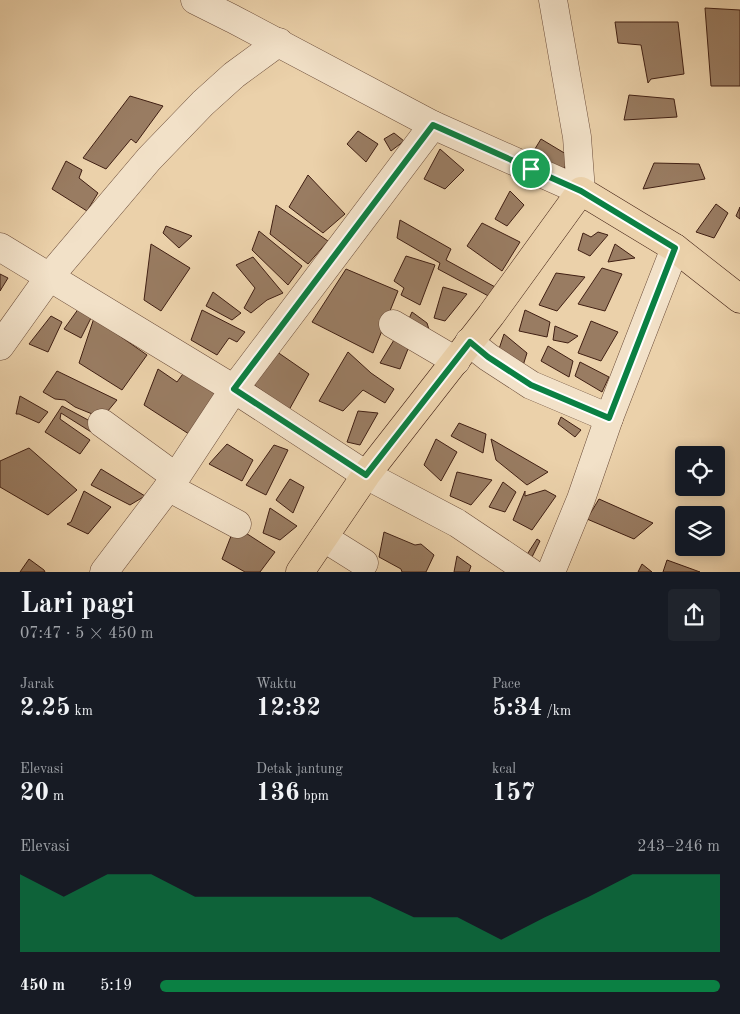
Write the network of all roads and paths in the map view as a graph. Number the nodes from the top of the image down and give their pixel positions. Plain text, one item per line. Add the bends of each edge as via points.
1 (195, 0) edge
2 (554, 0) edge
3 (278, 42) junction
4 (433, 125) junction
5 (581, 191) junction
6 (0, 247) edge
7 (675, 248) junction
8 (50, 276) junction
9 (740, 299) edge
10 (8, 317) edge
11 (393, 324) dead end
12 (0, 346) edge
13 (463, 351) junction
14 (234, 389) junction
15 (609, 418) junction
16 (102, 423) dead end
17 (366, 475) junction
18 (172, 482) junction
19 (237, 524) dead end
20 (324, 538) junction
21 (364, 563) dead end
22 (113, 569) edge
23 (300, 572) edge
24 (530, 572) edge
25 (551, 572) edge

1 - 3 street
2 - 5 street via 577,137
3 - 4 street
3 - 8 street via 234,75 179,127
4 - 5 street
4 - 14 street
5 - 7 main road
5 - 13 main road
6 - 8 street
7 - 9 main road
7 - 15 street
8 - 10 street
8 - 14 street
10 - 12 street
11 - 13 street
13 - 15 street via 488,357 531,385
13 - 17 main road
14 - 17 street
14 - 18 street
15 - 25 street
16 - 18 street
17 - 20 main road
17 - 24 street via 457,523
18 - 19 street
18 - 22 street
20 - 21 street
20 - 23 main road

